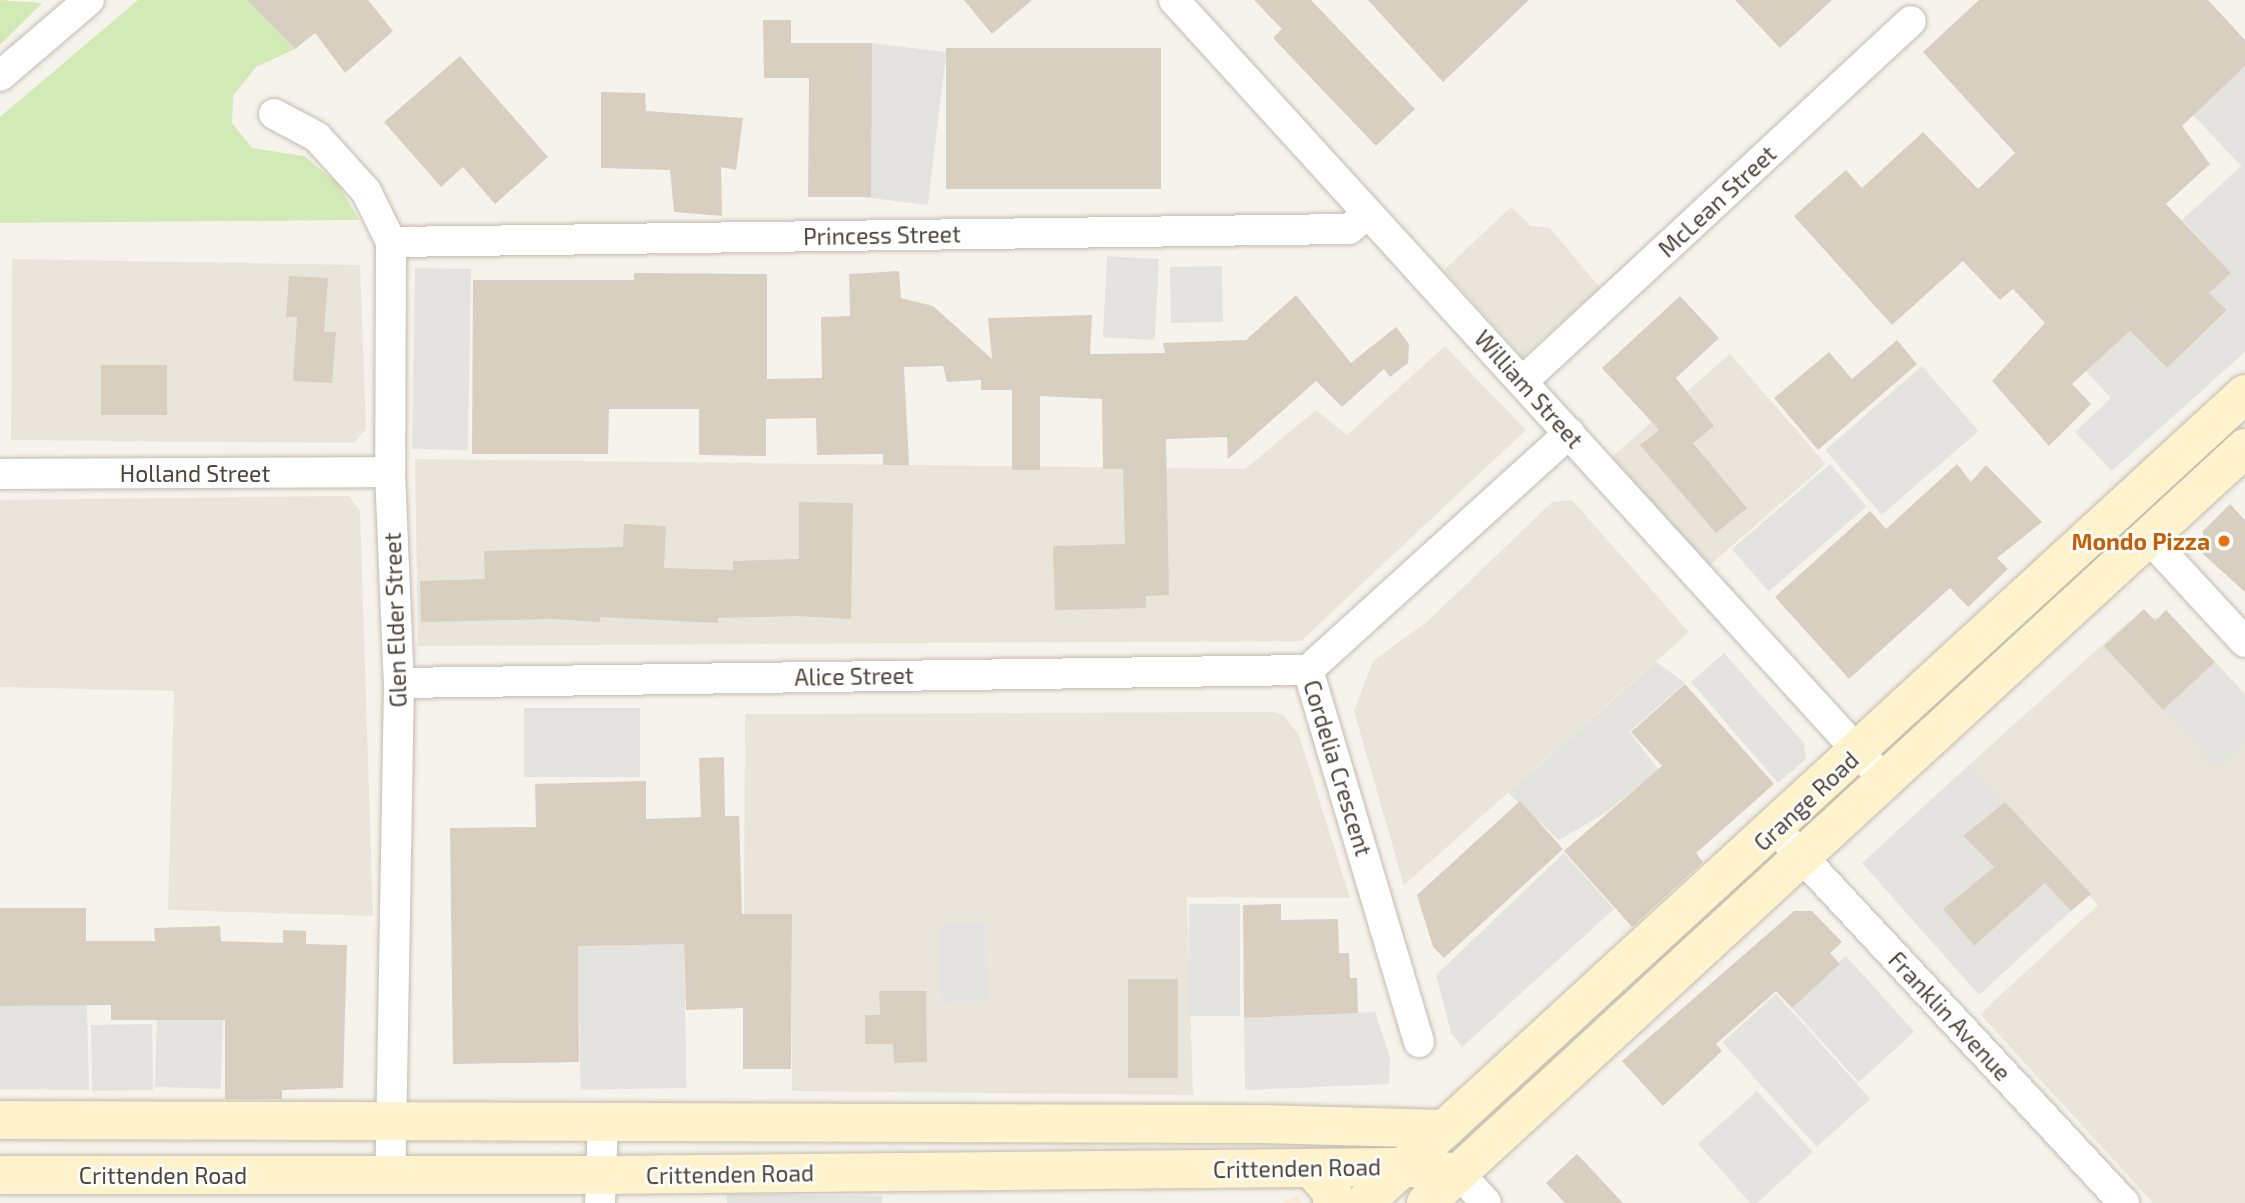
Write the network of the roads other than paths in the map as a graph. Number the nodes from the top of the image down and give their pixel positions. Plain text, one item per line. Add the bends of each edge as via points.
1 (89, 0) edge
2 (1174, 0) edge
3 (1912, 21) dead end
4 (0, 76) edge
5 (274, 114) dead end
6 (1367, 214) junction
7 (391, 242) junction
8 (1523, 381) junction
9 (2245, 394) edge
10 (1569, 433) junction
11 (2245, 448) edge
12 (390, 472) junction
13 (0, 474) edge
14 (2148, 537) junction
15 (2245, 642) edge
16 (1308, 670) junction
17 (399, 683) junction
18 (1858, 752) junction
19 (1884, 780) junction
20 (1776, 829) junction
21 (1801, 856) junction
22 (1419, 1042) dead end
23 (0, 1120) edge
24 (391, 1122) junction
25 (603, 1123) junction
26 (1446, 1129) junction
27 (1402, 1167) junction
28 (1311, 1168) junction
29 (1459, 1173) junction
30 (0, 1175) edge
31 (390, 1176) junction
32 (600, 1189) edge
33 (1332, 1203) edge
34 (1363, 1203) edge
35 (1426, 1203) edge
36 (1486, 1203) edge
37 (2124, 1203) edge

1 - 4 street
2 - 6 street, William Street
3 - 8 street, McLean Street
5 - 7 street, Glen Elder Street via 326,146 366,191
6 - 7 street, Princess Street via 1349,229
6 - 8 street, William Street
7 - 12 street, Glen Elder Street
8 - 10 street, William Street
9 - 18 main road, Grange Road
10 - 16 street, Cordelia Crescent
10 - 18 street, William Street
11 - 14 main road, Grange Road
12 - 13 street, Holland Street
12 - 17 street, Glen Elder Street
14 - 15 street
14 - 19 main road, Grange Road
16 - 17 street, Alice Street
16 - 22 street, Cordelia Crescent
17 - 24 street, Glen Elder Street
18 - 19 street, William Street
18 - 20 main road, Grange Road
19 - 21 main road, Grange Road
20 - 21 street, Franklin Avenue
20 - 26 main road, Grange Road
21 - 29 main road, Grange Road
21 - 37 street, Franklin Avenue
23 - 24 main road, Crittenden Road
24 - 25 main road, Crittenden Road
24 - 31 street, Glen Elder Street
25 - 26 main road, Crittenden Road
25 - 32 street
26 - 27 main road, Grange Road
26 - 29 main road
27 - 28 main road, Crittenden Road
27 - 29 main road, Crittenden Road
27 - 34 main road, Grange Road
28 - 32 main road, Crittenden Road
28 - 33 main road via 1333,1193
29 - 35 main road, Grange Road
29 - 36 street
30 - 31 main road, Crittenden Road
31 - 32 main road, Crittenden Road

